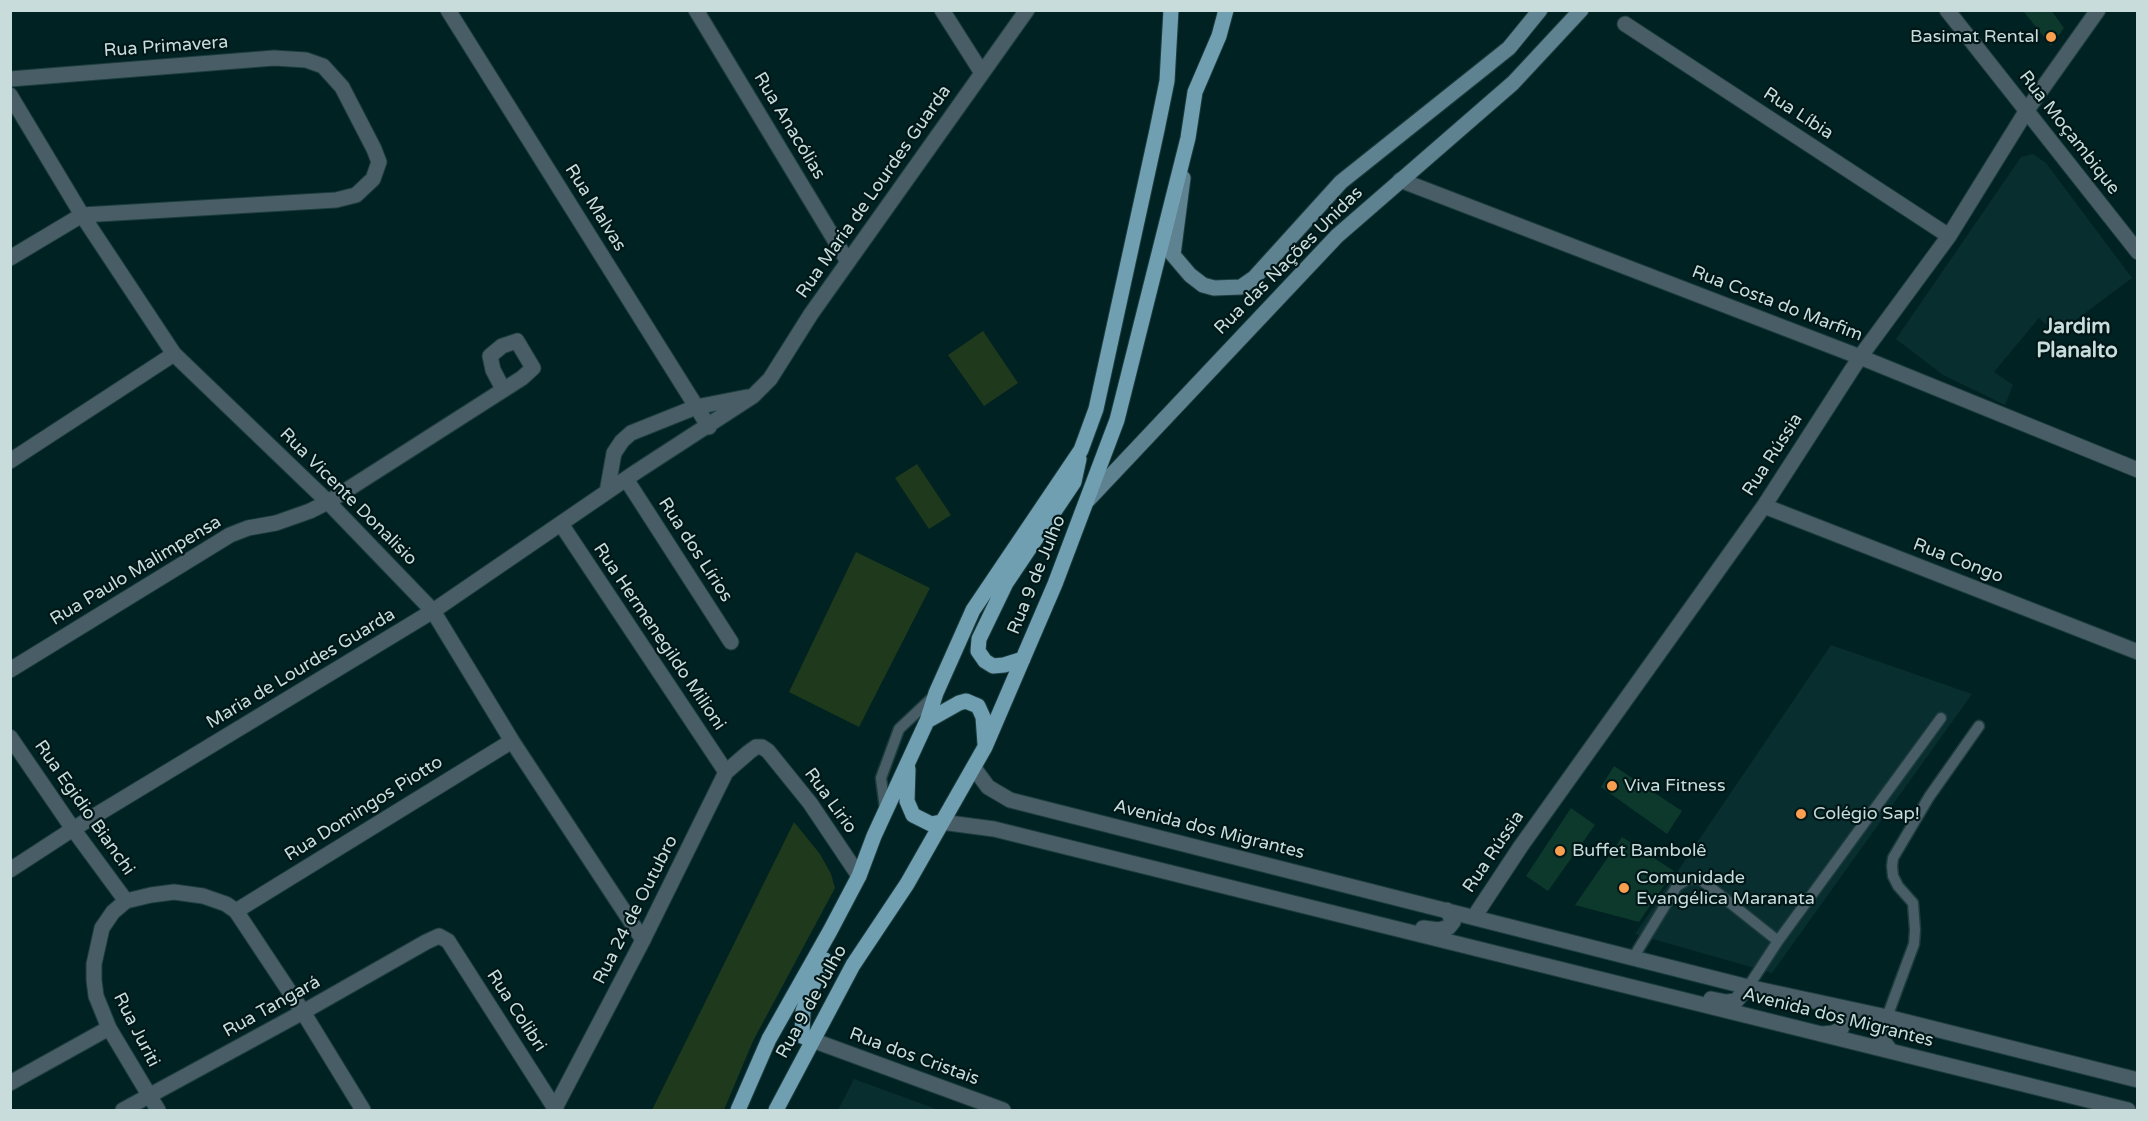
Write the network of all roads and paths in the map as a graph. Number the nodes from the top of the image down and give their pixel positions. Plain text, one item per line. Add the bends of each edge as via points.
1 (448, 10) edge
2 (696, 10) edge
3 (942, 10) edge
4 (1027, 10) edge
5 (1171, 10) edge
6 (1226, 10) edge
7 (1540, 10) edge
8 (1581, 10) edge
9 (1947, 10) edge
10 (2098, 10) edge
11 (1625, 24) dead end
12 (982, 73) junction
13 (10, 79) edge
14 (10, 95) edge
15 (2027, 110) junction
16 (1188, 138) junction
17 (1400, 180) junction
18 (82, 215) junction
19 (1949, 237) junction
20 (2138, 252) edge
21 (10, 258) edge
22 (848, 262) junction
23 (174, 354) junction
24 (1860, 357) junction
25 (503, 389) dead end
26 (753, 396) junction
27 (696, 406) junction
28 (709, 427) junction
29 (1081, 450) junction
30 (10, 461) edge
31 (2138, 470) edge
32 (626, 479) junction
33 (607, 492) junction
34 (1088, 500) junction
35 (328, 502) junction
36 (1764, 506) junction
37 (561, 524) junction
38 (433, 611) junction
39 (731, 642) dead end
40 (2138, 652) edge
41 (1023, 659) junction
42 (10, 670) edge
43 (936, 693) junction
44 (1941, 718) dead end
45 (927, 721) junction
46 (1979, 726) dead end
47 (10, 737) edge
48 (512, 741) junction
49 (985, 747) junction
50 (768, 751) joint
51 (908, 759) junction
52 (974, 768) junction
53 (726, 772) junction
54 (885, 810) junction
55 (941, 822) junction
56 (73, 830) junction
57 (10, 870) edge
58 (858, 876) junction
59 (126, 901) junction
60 (1306, 907) junction
61 (1447, 910) junction
62 (236, 911) junction
63 (1474, 917) junction
64 (830, 931) junction
65 (439, 936) joint
66 (643, 940) junction
67 (1778, 941) junction
68 (1633, 958) junction
69 (1539, 964) junction
70 (1748, 987) junction
71 (1837, 1007) junction
72 (303, 1012) junction
73 (1887, 1017) junction
74 (1906, 1022) junction
75 (109, 1028) junction
76 (1820, 1034) junction
77 (812, 1040) junction
78 (1890, 1050) junction
79 (2138, 1080) edge
80 (10, 1083) edge
81 (149, 1096) junction
82 (123, 1110) edge
83 (158, 1110) edge
84 (363, 1110) edge
85 (555, 1110) edge
86 (738, 1110) edge
87 (776, 1110) edge
88 (1003, 1110) edge
89 (2128, 1110) edge

1 - 27 street, Rua Malvas
2 - 22 street, Rua Anacólias
3 - 12 street
4 - 12 street, Rua Maria de Lourdes Guarda
5 - 29 main road, Rua 9 de Julho via 1167,81 1157,130 1096,409
6 - 16 main road, Rua 9 de Julho via 1195,92
7 - 16 main road, Rua das Nações Unidas via 1509,48 1341,182 1254,278 1241,286 1227,289 1203,285 1173,255
8 - 17 main road, Rua das Nações Unidas via 1513,83
9 - 15 street, Rua Moçambique
10 - 15 street, Rua Rússia
11 - 19 street, Rua Líbia
12 - 22 street, Rua Maria de Lourdes Guarda
13 - 18 street, Rua Primavera via 274,58 306,60 323,66 342,87 379,162 373,179 356,195 336,200
14 - 18 street, Rua Vicente Donalisio
15 - 19 street, Rua Rússia
15 - 20 street, Rua Moçambique
16 - 34 main road, Rua 9 de Julho via 1117,420
17 - 24 street, Rua Costa do Marfim
17 - 34 main road, Rua das Nações Unidas via 1336,236
18 - 21 street
18 - 23 street, Rua Vicente Donalisio
19 - 24 street, Rua Rússia
22 - 26 street, Rua Maria de Lourdes Guarda via 770,380
23 - 30 street
23 - 35 street, Rua Vicente Donalisio
24 - 31 street, Rua Costa do Marfim
24 - 36 street, Rua Rússia
25 - 35 street, Rua Paulo Malimpensa
26 - 27 street
26 - 28 street, Rua Maria de Lourdes Guarda
27 - 28 street, Rua Malvas
27 - 33 street via 631,433 621,441 614,453
28 - 32 street, Rua Maria de Lourdes Guarda
29 - 41 main road via 1074,482 1006,583 979,639 978,651 993,666
29 - 43 main road, Rua 9 de Julho via 973,610
32 - 33 street, Rua Maria de Lourdes Guarda
32 - 39 street, Rua dos Lírios
33 - 37 street, Maria de Lourdes Guarda
34 - 41 main road, Rua 9 de Julho
35 - 38 street, Rua Vicente Donalisio
35 - 42 street, Rua Paulo Malimpensa via 276,523 230,535
36 - 40 street, Rua Congo
36 - 63 street, Rua Rússia
37 - 38 street, Maria de Lourdes Guarda
37 - 53 street, Rua Hermenegildo Milioni
38 - 48 street, Rua Vicente Donalisio
38 - 56 street, Maria de Lourdes Guarda
41 - 49 main road, Rua 9 de Julho
43 - 45 main road, Rua 9 de Julho
43 - 54 lane via 899,729 881,778
44 - 67 lane
45 - 49 main road via 959,703 966,701 978,706 983,717
45 - 51 main road, Rua 9 de Julho
46 - 73 lane via 1929,797 1893,858 1893,876 1913,903 1915,930 1914,944
47 - 56 street, Rua Egidio Bianchi
48 - 62 street, Rua Domingos Piotto
48 - 66 street, Rua Vicente Donalisio
49 - 52 main road, Rua 9 de Julho
50 - 53 street, Rua 24 de Outubro via 756,747
50 - 58 street, Rua Lirio via 810,804
51 - 54 main road, Rua 9 de Julho
51 - 55 main road via 907,801 913,814 931,824
52 - 55 main road, Rua 9 de Julho
52 - 61 street, Avenida dos Migrantes via 988,787 1010,800
53 - 66 street, Rua 24 de Outubro
54 - 58 main road, Rua 9 de Julho
55 - 60 street, Avenida dos Migrantes via 994,829
55 - 77 main road, Rua 9 de Julho
56 - 57 street, Maria de Lourdes Guarda
56 - 59 street, Rua Egidio Bianchi
58 - 64 main road, Rua 9 de Julho
59 - 62 street via 174,892 203,896
59 - 75 street, Rua Juriti via 102,928 94,964 96,996
60 - 61 street, Avenida dos Migrantes via 1330,904 1430,930 1451,926
60 - 69 street, Avenida dos Migrantes
61 - 63 street, Avenida dos Migrantes
62 - 72 street
63 - 68 street, Avenida dos Migrantes
64 - 77 main road via 830,950 803,1011 802,1036
64 - 86 main road, Rua 9 de Julho via 769,1039
65 - 72 street, Rua Tangará
65 - 85 street, Rua Colibri via 448,941
66 - 85 street, Rua 24 de Outubro
67 - 68 lane via 1700,879 1688,879 1677,886
67 - 70 lane
68 - 70 street, Avenida dos Migrantes
69 - 70 street, Avenida dos Migrantes via 1567,962 1726,1002 1736,1001
69 - 76 street, Avenida dos Migrantes
70 - 71 street, Avenida dos Migrantes
71 - 73 street, Avenida dos Migrantes
71 - 76 street via 1844,1019 1841,1029
72 - 81 street, Rua Tangará
72 - 84 street
73 - 74 street, Avenida dos Migrantes
74 - 78 street via 1880,1030 1880,1037
74 - 79 street, Avenida dos Migrantes
75 - 80 street
75 - 81 street, Rua Juriti
76 - 78 street, Avenida dos Migrantes
77 - 87 main road, Rua 9 de Julho
77 - 88 street, Rua dos Cristais
78 - 89 street, Avenida dos Migrantes
81 - 82 street, Rua Tangará
81 - 83 street, Rua Juriti

